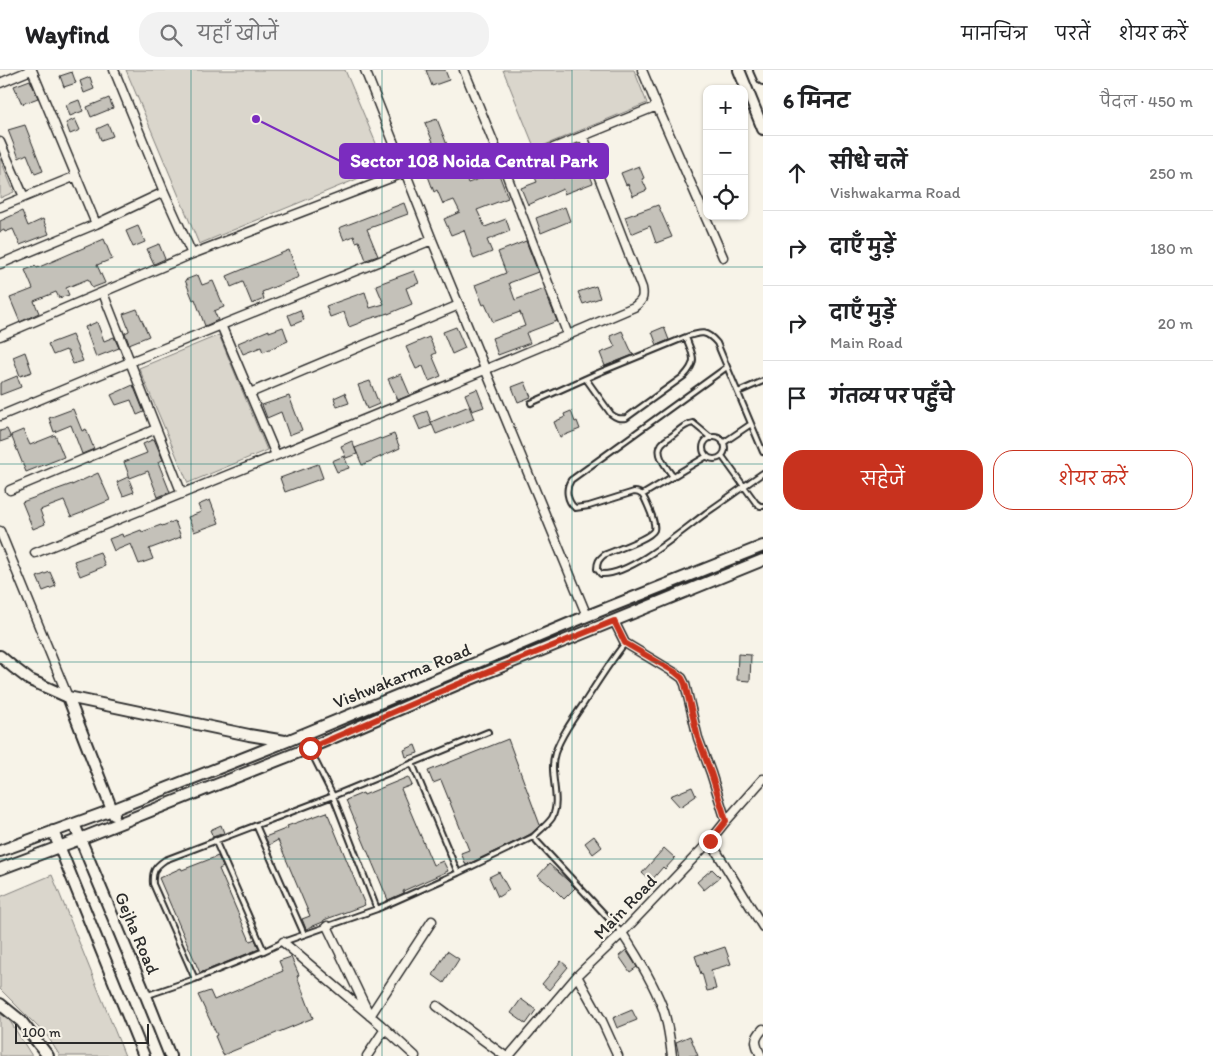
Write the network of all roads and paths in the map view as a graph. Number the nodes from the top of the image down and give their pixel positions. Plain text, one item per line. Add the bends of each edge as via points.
1 (31, 70) edge
2 (114, 70) edge
3 (365, 70) edge
4 (464, 70) edge
5 (642, 70) edge
6 (739, 70) edge
7 (759, 70) edge
8 (763, 79) edge
9 (0, 83) edge
10 (657, 106) junction
11 (763, 129) edge
12 (583, 136) junction
13 (0, 142) edge
14 (504, 168) junction
15 (406, 172) junction
16 (76, 176) junction
17 (164, 192) junction
18 (24, 197) junction
19 (0, 207) edge
20 (96, 224) junction
21 (432, 240) junction
22 (192, 254) junction
23 (723, 257) dead end
24 (0, 264) edge
25 (103, 293) junction
26 (459, 305) junction
27 (222, 325) junction
28 (0, 336) edge
29 (568, 336) junction
30 (686, 337) junction
31 (130, 362) junction
32 (727, 367) junction
33 (486, 369) junction
34 (586, 379) junction
35 (763, 381) edge
36 (738, 392) junction
37 (250, 393) junction
38 (531, 403) dead end
39 (0, 416) edge
40 (751, 424) junction
41 (156, 429) junction
42 (711, 438) junction
43 (724, 442) junction
44 (763, 452) edge
45 (276, 455) junction
46 (706, 456) junction
47 (722, 456) junction
48 (763, 473) edge
49 (672, 477) junction
50 (744, 486) junction
51 (10, 490) dead end
52 (182, 494) junction
53 (642, 495) junction
54 (763, 506) edge
55 (0, 532) edge
56 (763, 546) edge
57 (35, 553) dead end
58 (763, 560) edge
59 (587, 616) junction
60 (614, 621) junction
61 (625, 643) junction
62 (515, 646) junction
63 (0, 656) edge
64 (519, 660) junction
65 (68, 697) junction
66 (488, 732) dead end
67 (287, 741) junction
68 (310, 748) junction
69 (412, 763) junction
70 (763, 779) edge
71 (333, 796) junction
72 (112, 810) junction
73 (726, 821) junction
74 (74, 824) junction
75 (117, 824) junction
76 (256, 825) junction
77 (52, 831) junction
78 (533, 836) junction
79 (80, 839) junction
80 (215, 840) junction
81 (710, 841) junction
82 (59, 847) junction
83 (0, 852) edge
84 (0, 869) edge
85 (458, 873) junction
86 (377, 909) junction
87 (432, 921) dead end
88 (327, 926) junction
89 (763, 928) edge
90 (622, 933) junction
91 (304, 934) junction
92 (283, 942) junction
93 (264, 951) junction
94 (577, 976) junction
95 (195, 979) junction
96 (146, 996) junction
97 (0, 1004) edge
98 (437, 1006) dead end
99 (370, 1016) junction
100 (385, 1029) junction
101 (763, 1029) edge
102 (48, 1056) edge
103 (144, 1056) edge
104 (170, 1056) edge
105 (367, 1056) edge
106 (415, 1056) edge
107 (505, 1056) edge
108 (509, 1056) edge
109 (618, 1056) edge
110 (672, 1056) edge
111 (761, 1056) edge

1 - 9 street
1 - 16 street
2 - 17 street
3 - 15 street
4 - 14 street
5 - 10 street
6 - 11 main road
7 - 8 main road
10 - 12 street
10 - 23 street
12 - 14 street
12 - 29 street via 643,295 641,302 634,307
13 - 18 street
14 - 29 street
15 - 21 street
15 - 22 street
16 - 18 street
16 - 20 street
17 - 20 street
17 - 22 street
18 - 19 street
20 - 24 street
21 - 26 street
21 - 27 street
22 - 25 street
25 - 28 street
25 - 31 street
26 - 33 street
26 - 37 street
27 - 31 street
27 - 37 street
29 - 33 street
30 - 32 lane via 698,333 711,336
30 - 34 lane
30 - 34 lane via 693,360 689,370 626,418 616,418 611,414
31 - 39 street
31 - 41 street
32 - 36 lane
32 - 53 lane via 571,480 567,490 575,508 634,492
33 - 45 street
33 - 59 street
34 - 38 lane
35 - 36 lane
36 - 40 lane
37 - 45 street
40 - 43 lane
40 - 44 lane
41 - 51 street
41 - 52 street
42 - 43 lane
42 - 46 lane via 704,446
42 - 49 lane via 693,423 685,425 665,441 659,451
43 - 47 lane
45 - 52 street
46 - 47 lane via 713,459
46 - 49 lane
47 - 50 lane
48 - 50 lane
49 - 53 lane
50 - 53 lane via 660,548 618,572 601,574 597,563 604,555 645,538 654,530
50 - 54 lane via 756,503
52 - 57 street
55 - 65 street
56 - 59 main road, Vishwakarma Road
58 - 60 main road, Vishwakarma Road
59 - 62 main road, Vishwakarma Road
60 - 61 street
60 - 64 main road, Vishwakarma Road
61 - 73 street via 682,678
61 - 78 lane via 559,744 553,765 556,799 553,814
62 - 64 main road
62 - 67 main road, Vishwakarma Road
63 - 65 main road via 30,680
64 - 68 main road, Vishwakarma Road
65 - 67 main road
65 - 72 main road
66 - 69 lane
67 - 72 main road, Vishwakarma Road
68 - 71 lane
68 - 75 main road, Vishwakarma Road
69 - 71 lane
69 - 85 lane
70 - 73 street, Main Road
71 - 76 lane
71 - 86 lane
72 - 74 main road, Vishwakarma Road
72 - 75 main road
73 - 81 street, Main Road
74 - 77 main road, Vishwakarma Road
74 - 79 main road, Gejha Road
75 - 79 main road, Vishwakarma Road
76 - 80 lane
76 - 91 lane
77 - 82 main road
77 - 83 main road, Vishwakarma Road
78 - 85 lane
78 - 90 lane
79 - 82 main road, Vishwakarma Road
79 - 96 main road, Gejha Road
80 - 93 lane
80 - 95 lane via 165,860 152,876
81 - 89 street
81 - 90 street, Main Road
82 - 84 main road, Vishwakarma Road
82 - 103 main road
85 - 86 lane
86 - 88 lane
87 - 99 street
88 - 91 lane
88 - 99 street
90 - 94 street, Main Road
90 - 110 street via 652,983 662,1007
91 - 92 lane
92 - 93 lane
92 - 99 street
93 - 95 lane
94 - 108 street, Main Road
94 - 109 street
95 - 96 lane
96 - 104 main road, Gejha Road
97 - 102 main road via 21,1021
98 - 107 street
99 - 100 street
100 - 105 street
100 - 106 street
101 - 111 street via 755,1041

